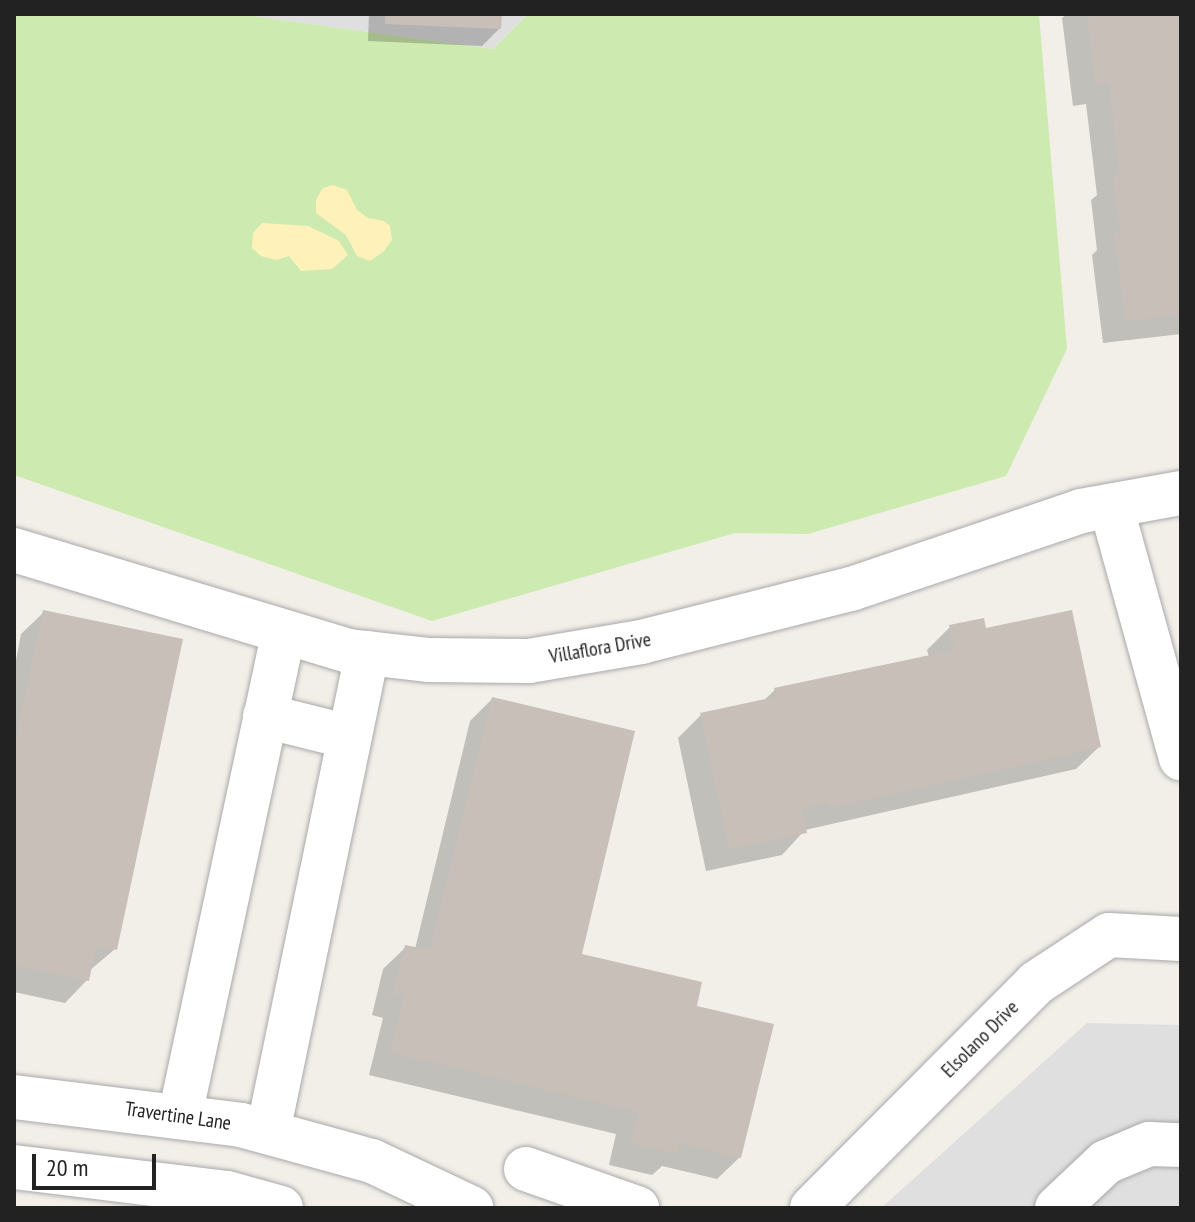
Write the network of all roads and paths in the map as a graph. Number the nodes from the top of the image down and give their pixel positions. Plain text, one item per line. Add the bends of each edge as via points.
1 (1181, 493) edge
2 (1111, 506) junction
3 (14, 550) edge
4 (283, 634) junction
5 (367, 653) junction
6 (265, 716) junction
7 (349, 737) junction
8 (1181, 758) edge
9 (1181, 939) edge
10 (14, 1097) edge
11 (180, 1116) junction
12 (268, 1132) junction
13 (1181, 1145) edge
14 (14, 1167) edge
15 (526, 1169) dead end
16 (281, 1208) edge
17 (471, 1208) edge
18 (637, 1208) edge
19 (812, 1208) edge
20 (1057, 1208) edge

1 - 2 street, Villaflora Drive
2 - 5 street, Villaflora Drive via 1081,511 851,589 641,642 529,661
2 - 8 street
3 - 4 street, Villaflora Drive
4 - 5 street, Villaflora Drive
4 - 6 street
5 - 7 street
6 - 7 street
6 - 11 street
7 - 12 street
9 - 19 street, Elsolano Drive via 1109,935 1036,983
10 - 11 street, Travertine Lane
11 - 12 street, Travertine Lane
12 - 17 street, Travertine Lane via 372,1161
13 - 20 street via 1149,1144 1106,1162
14 - 16 street via 227,1193
15 - 18 street

